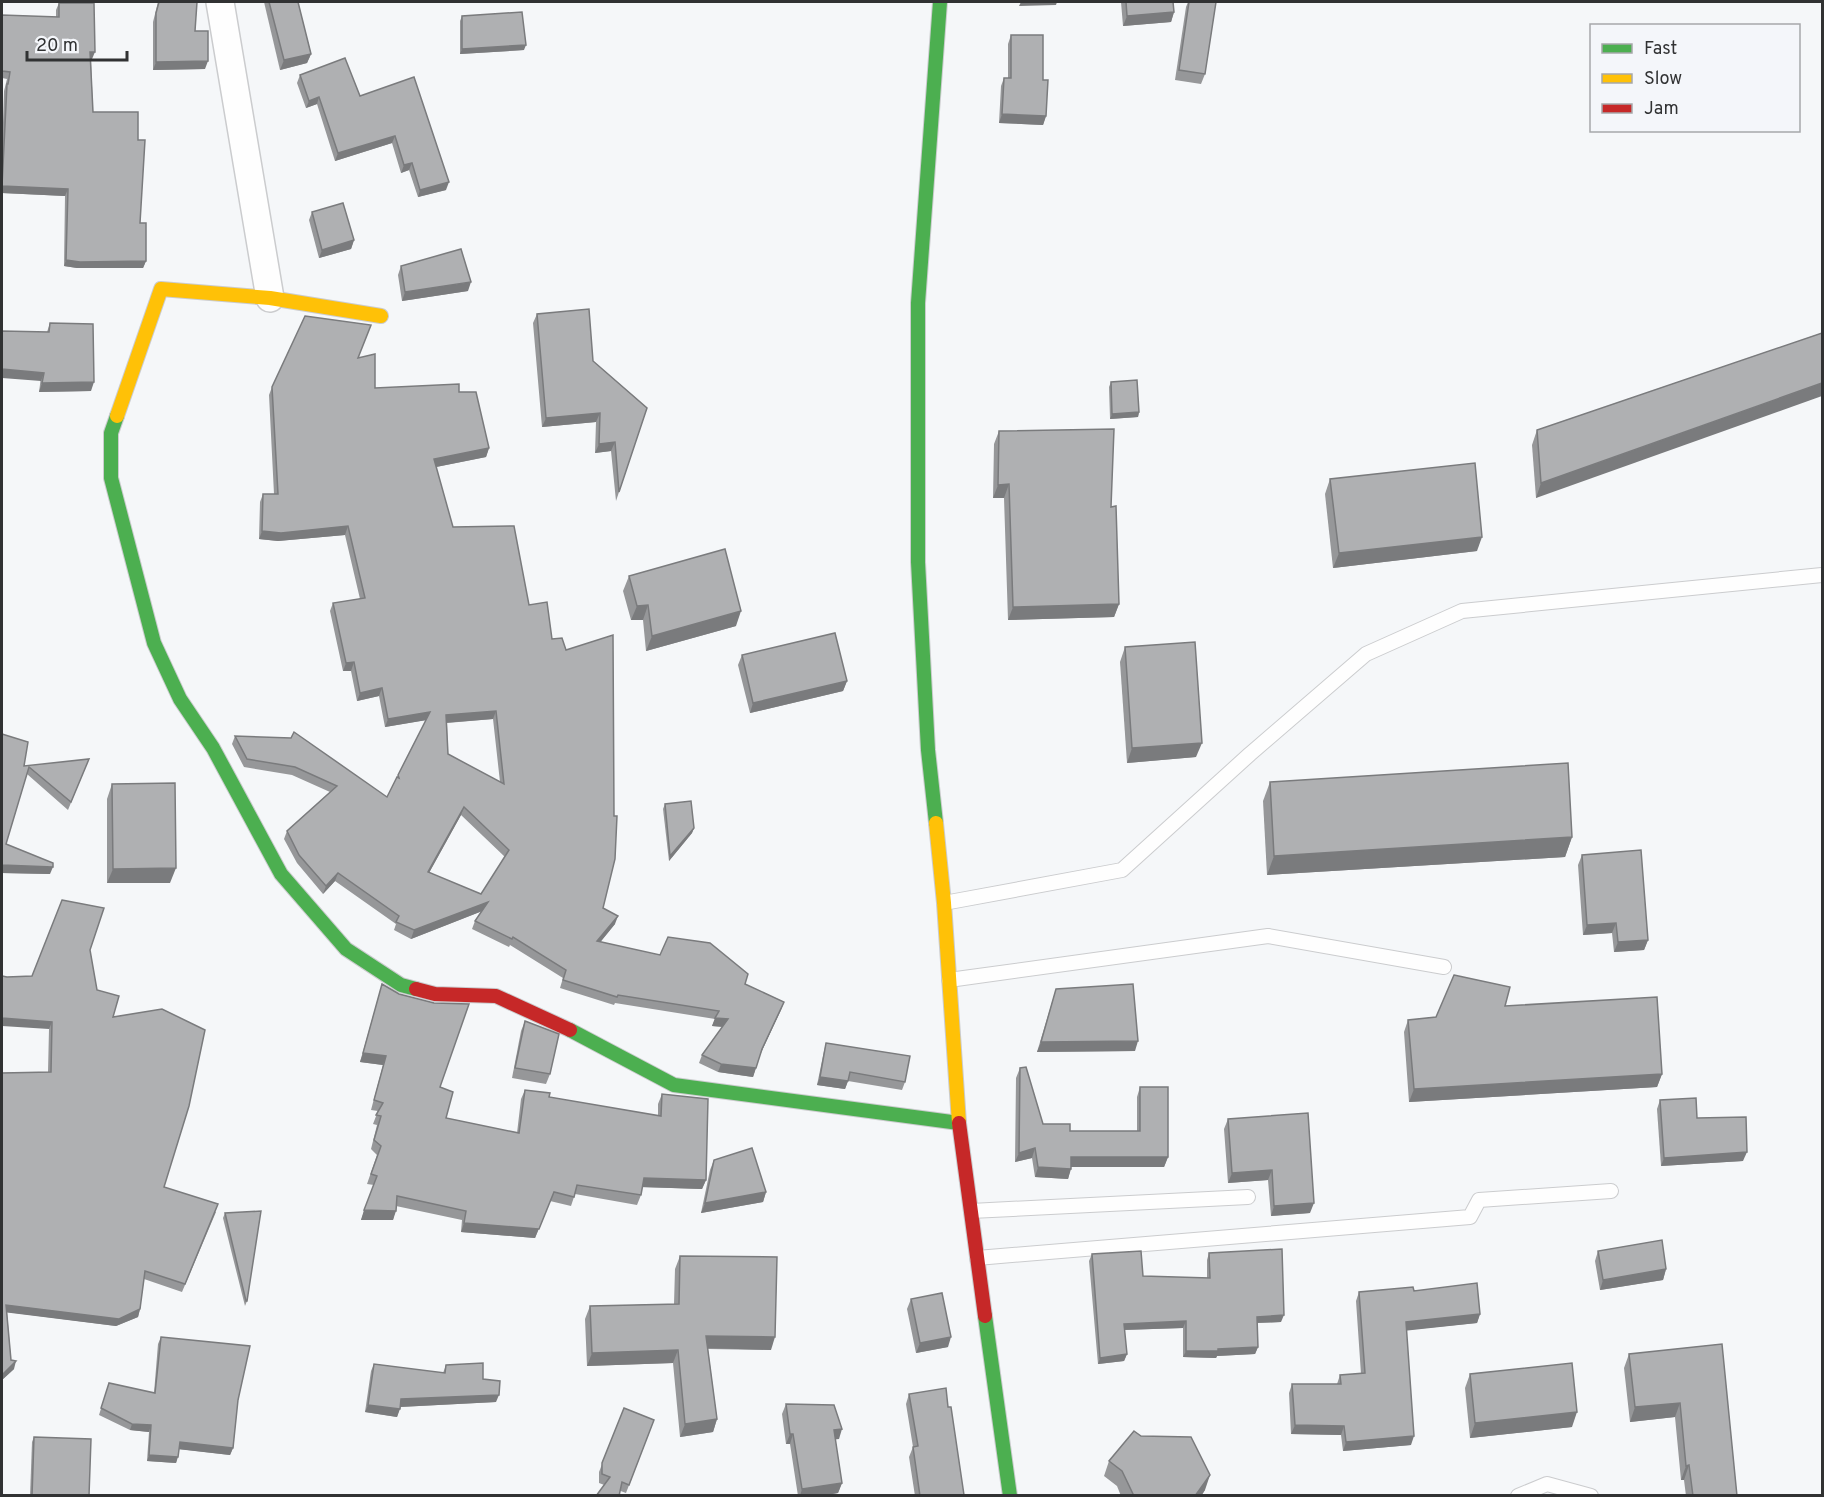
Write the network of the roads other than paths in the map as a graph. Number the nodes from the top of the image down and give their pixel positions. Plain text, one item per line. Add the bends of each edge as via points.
1 (220, 2) edge
2 (940, 2) edge
3 (270, 298) junction
4 (381, 316) dead end
5 (1822, 575) edge
6 (944, 903) junction
7 (1444, 967) dead end
8 (949, 980) junction
9 (959, 1123) junction
10 (1611, 1191) dead end
11 (1248, 1197) dead end
12 (971, 1211) junction
13 (977, 1258) junction
14 (1010, 1496) edge
15 (1518, 1496) edge
16 (1591, 1496) edge

1 - 3 street
2 - 6 street via 918,303 918,562 928,750
3 - 4 street
3 - 9 street via 161,289 111,433 111,478 154,644 180,699 213,748 281,874 346,949 401,985 435,994 496,996 588,1038 674,1085
5 - 6 lane via 1462,611 1366,654 1122,870
6 - 8 street
7 - 8 lane via 1268,936
8 - 9 street
9 - 12 street
10 - 13 lane via 1479,1200 1470,1217
11 - 12 lane
12 - 13 street
13 - 14 street
15 - 16 lane via 1547,1484

